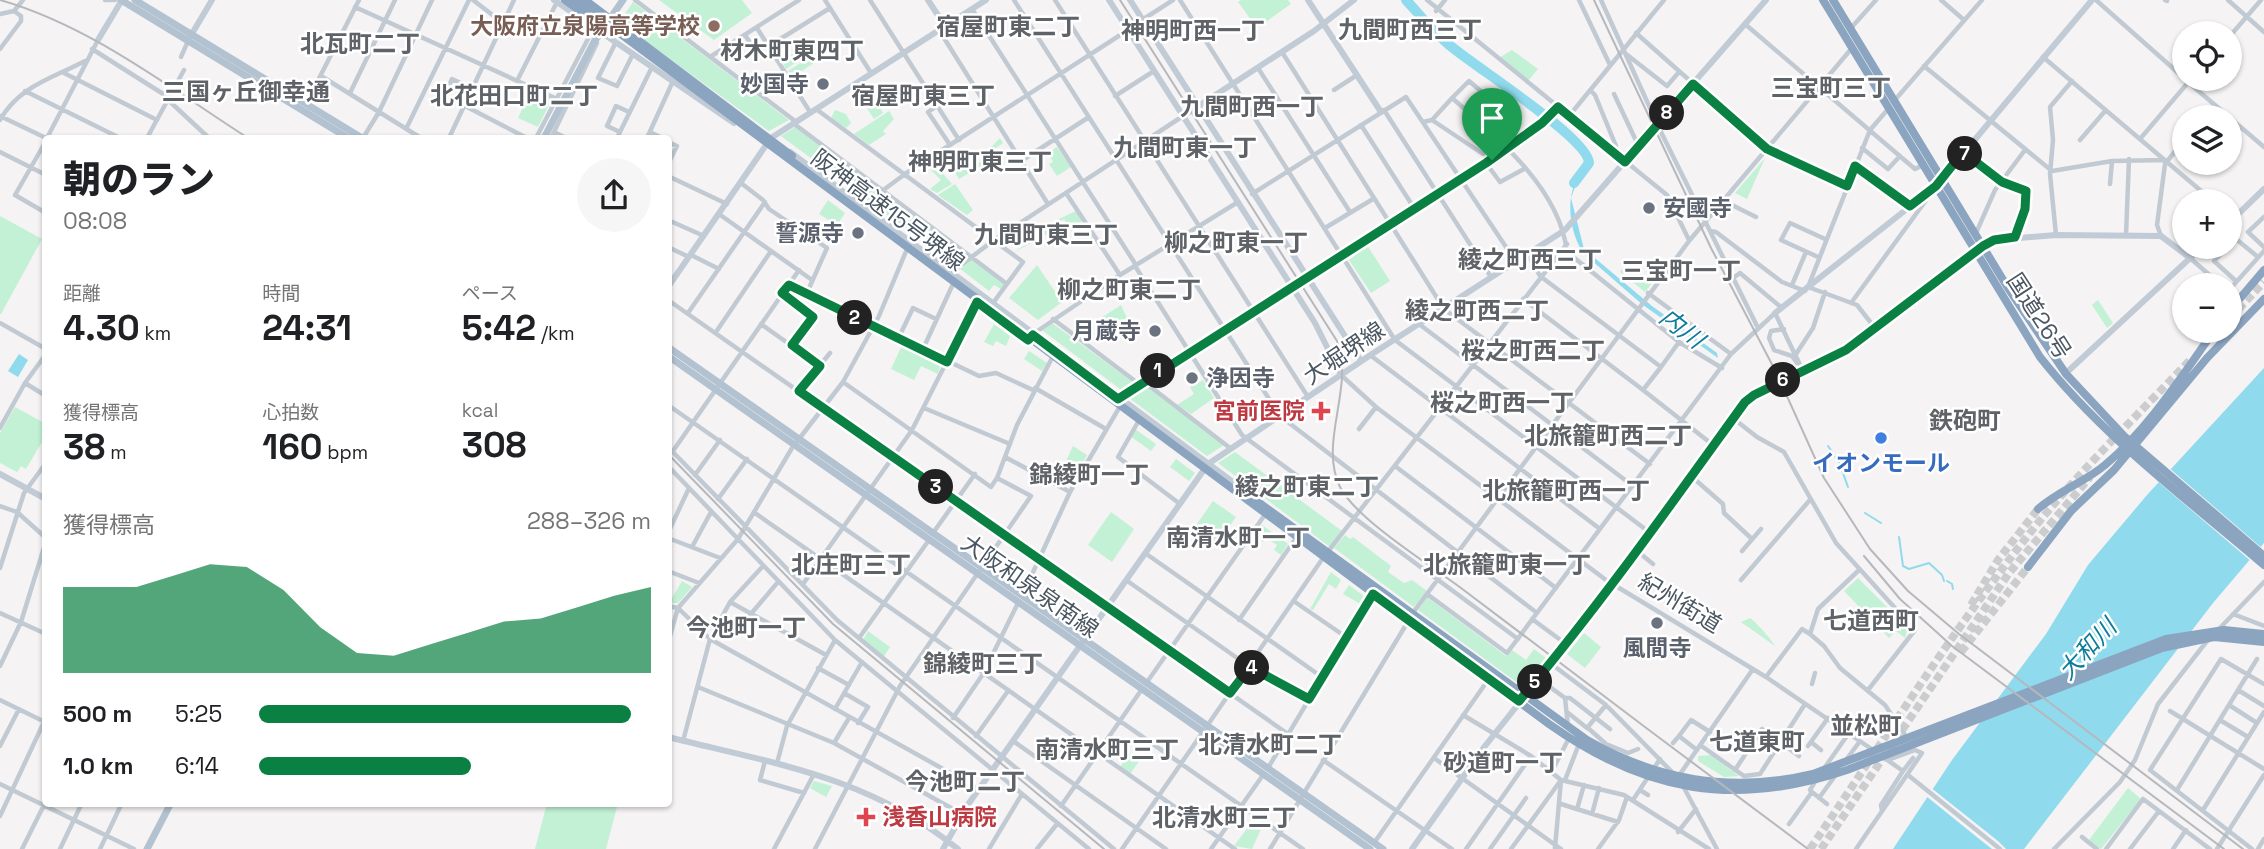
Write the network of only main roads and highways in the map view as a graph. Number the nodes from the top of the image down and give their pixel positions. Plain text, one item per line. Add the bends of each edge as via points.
1 (122, 0) edge
2 (135, 0) edge
3 (575, 0) edge
4 (585, 0) edge
5 (623, 0) edge
6 (1823, 0) edge
7 (1833, 0) edge
8 (558, 1) edge
9 (190, 38) junction
10 (626, 41) junction
11 (1892, 104) junction
12 (343, 135) edge
13 (358, 135) edge
14 (548, 135) edge
15 (1939, 182) junction
16 (1979, 248) junction
17 (2264, 270) edge
18 (2242, 296) edge
19 (2264, 299) edge
20 (2205, 343) edge
21 (672, 350) edge
22 (672, 358) edge
23 (718, 386) junction
24 (2130, 446) junction
25 (2148, 460) junction
26 (2038, 509) tunnel mouth
27 (2264, 556) edge
28 (2264, 565) edge
29 (2028, 567) tunnel mouth
30 (2264, 635) edge
31 (2264, 642) edge
32 (169, 807) edge
33 (1371, 847) edge
34 (147, 849) edge
35 (1383, 849) edge

1 - 9 main road
2 - 9 main road
3 - 10 highway, 阪神高速15号堺線
4 - 30 highway, 阪神高速15号堺線 via 1127,407 1529,701 1635,765 1707,783 1798,778 2166,639 2224,630
5 - 14 main road via 600,32
6 - 11 highway, 国道26号
7 - 11 highway, 国道26号
8 - 10 highway
9 - 12 main road
9 - 13 main road
10 - 31 highway, 阪神高速15号堺線 via 1549,724 1633,772 1707,790 1763,790 1799,784 1847,770 2162,648 2214,638
11 - 15 highway, 国道26号
11 - 15 highway, 国道26号 via 1923,165
15 - 16 highway, 国道26号
15 - 16 highway, 国道26号 via 1976,233
16 - 24 highway, 国道26号 via 2066,374
16 - 24 highway, 国道26号 via 2040,357 2087,413
17 - 18 highway
19 - 24 highway
20 - 24 highway
21 - 23 main road, 大阪和泉泉南線
22 - 23 main road, 大阪和泉泉南線
23 - 33 main road, 大阪和泉泉南線
24 - 25 highway, 国道26号
24 - 26 highway
24 - 29 highway
25 - 27 highway, 国道26号
25 - 28 highway, 国道26号
32 - 34 main road
33 - 35 main road, 大阪和泉泉南線

